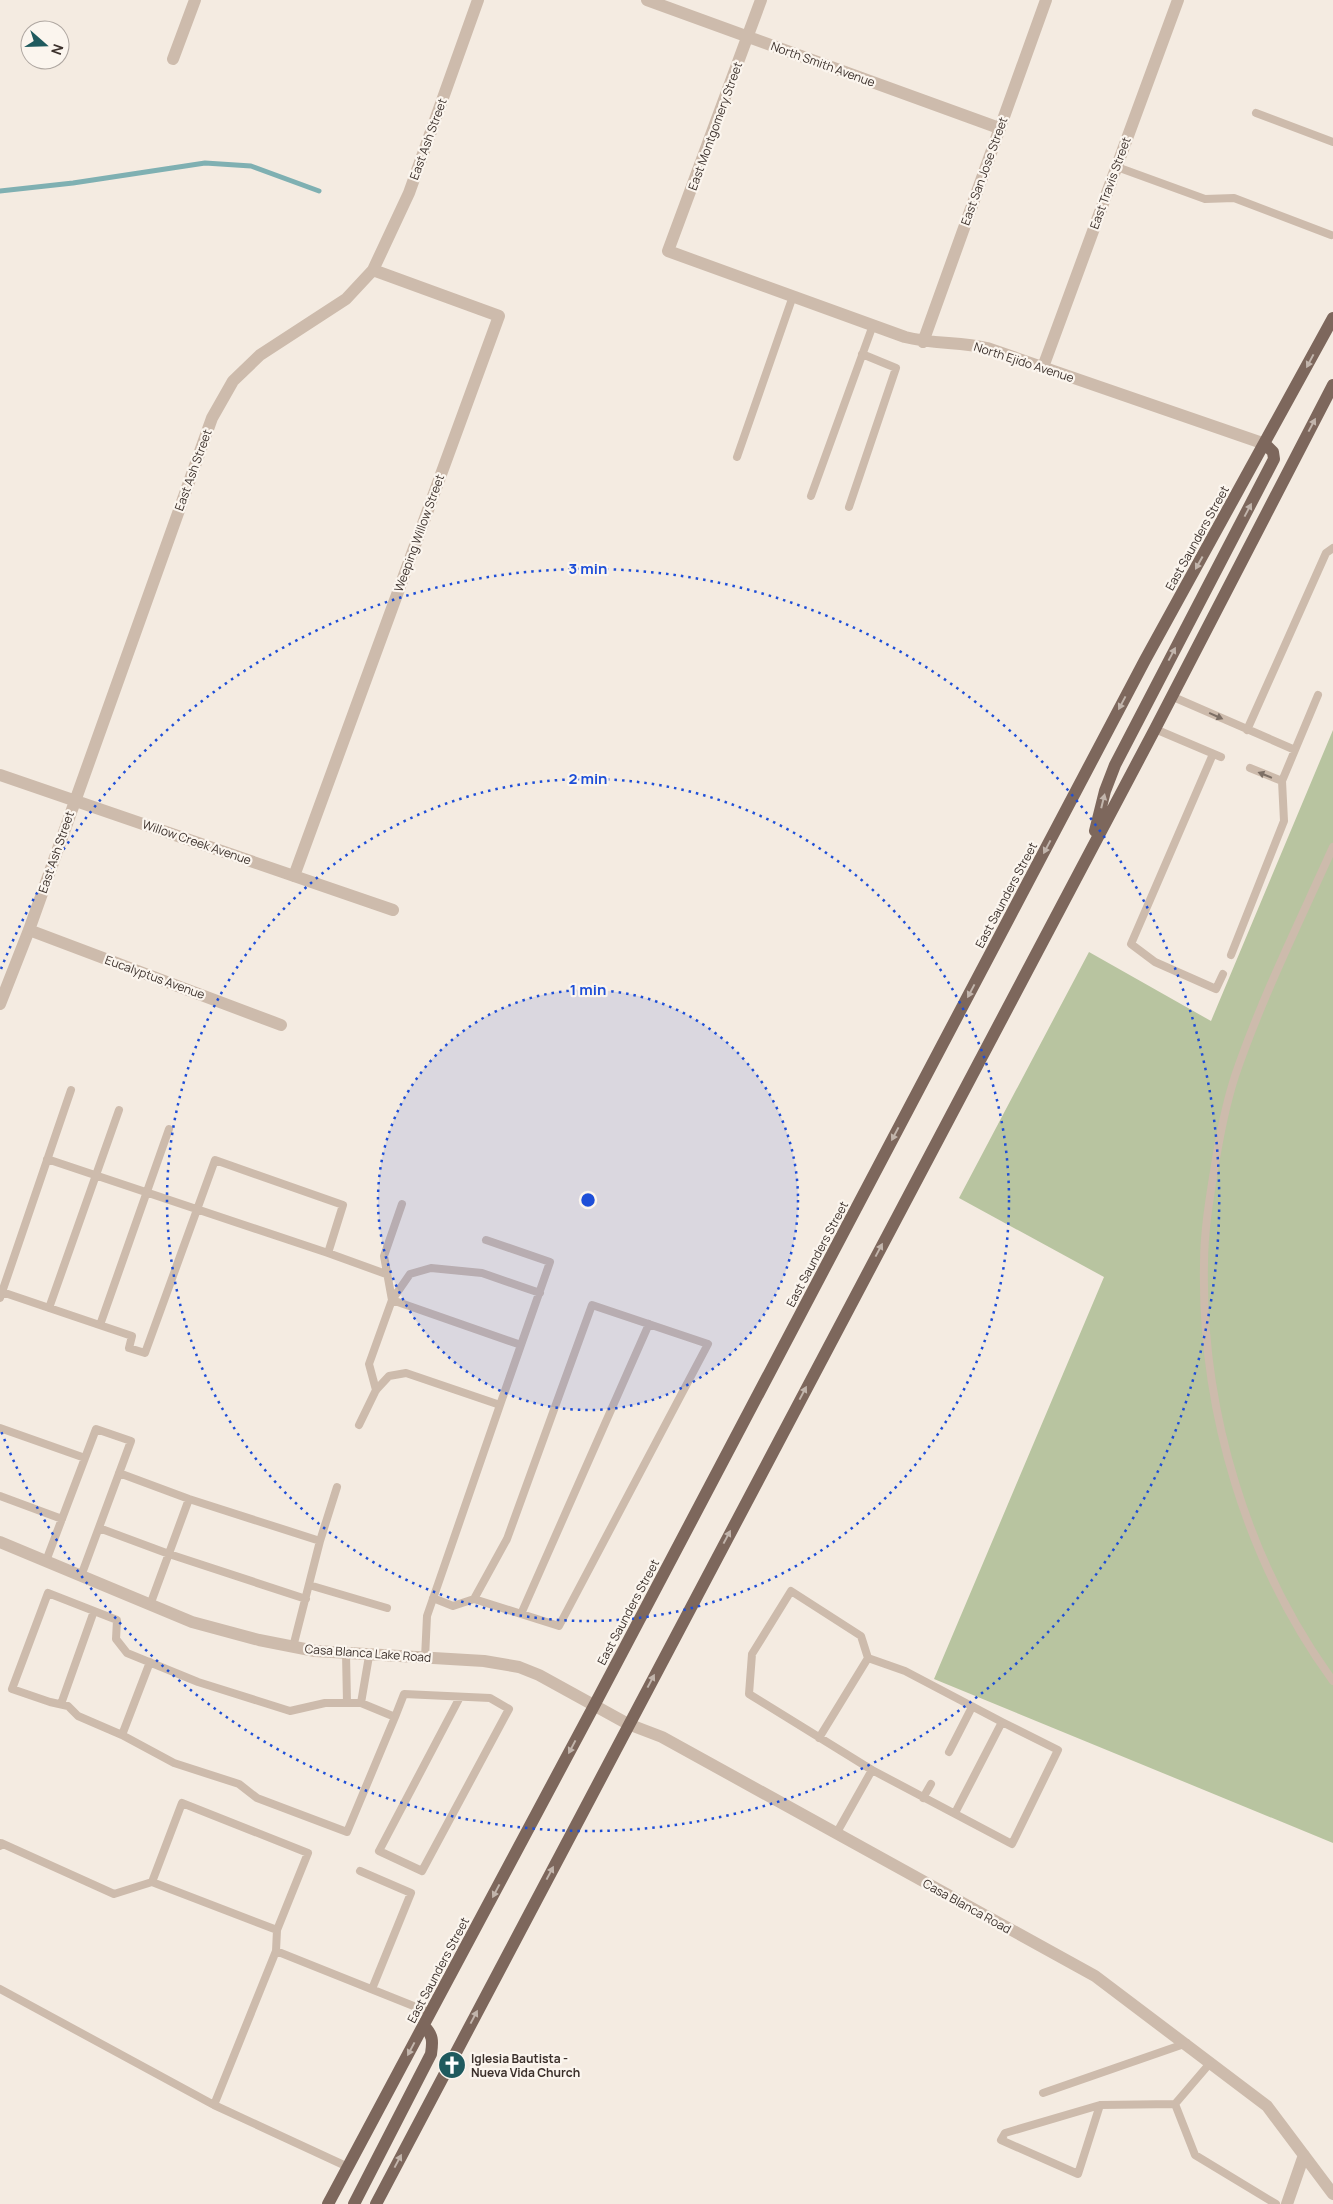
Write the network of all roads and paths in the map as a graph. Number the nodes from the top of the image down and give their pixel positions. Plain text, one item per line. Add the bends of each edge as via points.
1 (195, 0) edge
2 (478, 0) edge
3 (647, 0) edge
4 (761, 0) edge
5 (1046, 0) edge
6 (1178, 0) edge
7 (748, 36) junction
8 (173, 59) dead end
9 (1256, 113) dead end
10 (1000, 128) junction
11 (1333, 142) edge
12 (1116, 167) junction
13 (1332, 234) edge
14 (668, 251) joint
15 (373, 270) junction
16 (793, 296) junction
17 (1333, 318) edge
18 (873, 326) junction
19 (923, 342) junction
20 (862, 354) junction
21 (1043, 367) junction
22 (1333, 385) edge
23 (1265, 444) junction
24 (737, 457) dead end
25 (811, 496) dead end
26 (849, 508) dead end
27 (1333, 548) edge
28 (1318, 695) dead end
29 (1171, 696) junction
30 (1155, 729) junction
31 (1246, 730) junction
32 (1295, 750) junction
33 (1250, 768) dead end
34 (0, 775) edge
35 (1282, 781) junction
36 (74, 800) junction
37 (1333, 847) edge
38 (1091, 848) junction
39 (294, 876) junction
40 (393, 910) dead end
41 (29, 930) junction
42 (1231, 954) dead end
43 (1222, 974) dead end
44 (0, 1004) edge
45 (281, 1024) dead end
46 (71, 1090) dead end
47 (120, 1110) dead end
48 (169, 1129) dead end
49 (48, 1159) junction
50 (96, 1176) junction
51 (146, 1193) junction
52 (402, 1204) dead end
53 (197, 1211) junction
54 (486, 1240) dead end
55 (328, 1253) junction
56 (386, 1274) junction
57 (540, 1293) junction
58 (1, 1295) edge
59 (392, 1300) junction
60 (49, 1308) junction
61 (649, 1324) junction
62 (100, 1325) junction
63 (521, 1345) junction
64 (376, 1390) junction
65 (500, 1405) junction
66 (359, 1426) dead end
67 (0, 1428) edge
68 (85, 1458) junction
69 (119, 1473) junction
70 (337, 1487) dead end
71 (0, 1496) edge
72 (189, 1498) junction
73 (62, 1519) junction
74 (99, 1528) junction
75 (320, 1541) junction
76 (0, 1542) edge
77 (169, 1554) junction
78 (46, 1561) junction
79 (82, 1576) junction
80 (309, 1585) junction
81 (433, 1598) junction
82 (306, 1599) junction
83 (474, 1599) junction
84 (150, 1605) junction
85 (388, 1608) dead end
86 (94, 1611) junction
87 (521, 1614) junction
88 (293, 1647) junction
89 (346, 1653) junction
90 (369, 1656) junction
91 (426, 1658) junction
92 (868, 1658) junction
93 (150, 1662) junction
94 (1333, 1681) edge
95 (460, 1697) junction
96 (347, 1703) junction
97 (362, 1703) junction
98 (61, 1704) junction
99 (595, 1704) junction
100 (972, 1708) junction
101 (395, 1717) junction
102 (1002, 1722) junction
103 (628, 1724) junction
104 (122, 1735) junction
105 (818, 1738) junction
106 (949, 1752) dead end
107 (872, 1770) junction
108 (931, 1784) dead end
109 (923, 1798) junction
110 (955, 1813) junction
111 (836, 1834) junction
112 (0, 1846) edge
113 (360, 1871) dead end
114 (152, 1882) junction
115 (277, 1930) junction
116 (276, 1951) junction
117 (0, 1989) edge
118 (372, 1989) junction
119 (431, 2013) junction
120 (424, 2026) junction
121 (1187, 2044) junction
122 (1211, 2062) junction
123 (1043, 2093) dead end
124 (1175, 2104) junction
125 (214, 2105) junction
126 (1100, 2106) junction
127 (1304, 2155) junction
128 (348, 2167) junction
129 (1333, 2194) edge
130 (328, 2204) edge
131 (354, 2204) edge
132 (376, 2204) edge
133 (1276, 2204) edge
134 (1287, 2204) edge

1 - 8 street
2 - 15 street, East Ash Street via 409,193
3 - 7 street, North Smith Avenue
4 - 7 street, East Montgomery Street
5 - 10 street, East San Jose Street
6 - 12 street, East Travis Street
7 - 10 street, North Smith Avenue
7 - 14 street, East Montgomery Street
9 - 11 lane
10 - 19 street, East San Jose Street
12 - 13 lane via 1206,199 1234,198
12 - 21 street, East Travis Street
14 - 16 street, North Ejido Avenue
15 - 36 street, East Ash Street via 346,299 260,355 233,381 212,418
15 - 39 street, Weeping Willow Street via 499,316
16 - 18 street, North Ejido Avenue
16 - 24 lane
17 -> 23 main road, East Saunders Street
18 - 19 street, North Ejido Avenue
18 - 20 lane
19 - 21 street, North Ejido Avenue via 963,343 988,348
20 - 25 lane
20 - 26 lane via 896,368
21 - 23 street, North Ejido Avenue
29 -> 22 main road
38 -> 23 main road via 1115,765 1274,459 1273,452
23 -> 99 main road, East Saunders Street via 1145,660
27 - 31 lane via 1326,552
28 - 32 lane
29 - 30 main road
29 -> 31 lane
30 - 38 main road
30 - 43 lane via 1217,755 1131,944 1154,962 1216,989
31 - 32 lane
32 - 35 lane
35 -> 33 lane
34 - 36 street, Willow Creek Avenue
35 - 42 lane via 1284,821
36 - 39 street, Willow Creek Avenue
36 - 41 street, East Ash Street
37 - 94 lane via 1263,1004 1235,1077 1218,1143 1204,1263 1206,1329 1215,1403 1232,1473 1263,1557 1287,1610
103 -> 38 main road
39 - 40 street, Willow Creek Avenue
41 - 44 street, East Ash Street
41 - 45 street, Eucalyptus Avenue
46 - 49 lane
47 - 50 lane
48 - 51 lane
49 - 50 lane
49 - 58 lane
50 - 51 lane
50 - 60 lane
51 - 53 lane
51 - 62 lane
52 - 56 lane via 384,1256
53 - 55 lane
53 - 55 lane via 215,1160 343,1205
53 - 62 lane via 145,1353 130,1348 132,1336
54 - 57 lane via 550,1262
55 - 56 lane
56 - 59 lane
57 - 59 lane via 482,1273 431,1268 410,1274
57 - 63 lane
58 - 60 lane
59 - 63 lane
59 - 64 lane via 369,1364
60 - 62 lane
61 - 83 lane via 592,1305 507,1539
61 - 87 lane
61 - 87 lane via 708,1344 559,1626
63 - 65 lane
64 - 65 lane via 389,1376 406,1373
64 - 66 lane
65 - 81 lane
67 - 68 lane
68 - 69 lane via 96,1429 131,1441
68 - 73 lane
69 - 72 lane
69 - 74 lane
70 - 75 lane
71 - 73 lane
72 - 75 lane
72 - 77 lane
73 - 78 lane
74 - 77 lane
74 - 79 lane
75 - 80 lane
76 - 78 street, Casa Blanca Lake Road
77 - 82 lane
77 - 84 lane
78 - 79 street, Casa Blanca Lake Road
79 - 84 street, Casa Blanca Lake Road
80 - 82 lane
80 - 85 lane
81 - 83 lane via 453,1606
81 - 91 lane via 427,1616
82 - 88 lane
83 - 87 lane
84 - 88 street, Casa Blanca Lake Road via 192,1622
86 - 93 lane via 117,1620 116,1639 127,1654
86 - 98 lane
86 - 98 lane via 48,1593 12,1689
88 - 89 street, Casa Blanca Lake Road
89 - 90 street, Casa Blanca Lake Road
89 - 96 lane
90 - 91 street, Casa Blanca Lake Road
90 - 97 lane
91 - 99 street, Casa Blanca Lake Road via 484,1661 519,1667
92 - 100 lane via 905,1671
92 - 105 lane
92 - 105 lane via 861,1636 791,1591 752,1654 749,1694
93 - 96 lane via 198,1682 290,1710
93 - 104 lane
95 - 95 lane via 490,1698 509,1709 422,1871 379,1851
95 - 101 lane via 404,1694
96 - 97 lane
97 - 101 lane
98 - 104 lane via 78,1716
99 - 103 street, Casa Blanca Road
99 -> 119 main road, East Saunders Street
100 - 102 lane
100 - 106 lane
101 - 104 lane via 347,1832 257,1798 239,1784 174,1763
102 - 110 lane
102 - 110 lane via 1058,1750 1038,1794 1012,1844
103 - 111 street, Casa Blanca Road via 662,1737
132 -> 103 main road
105 - 107 lane
107 - 109 lane
107 - 111 lane
108 - 109 lane
109 - 110 lane
111 - 121 street, Casa Blanca Road via 1094,1976
112 - 114 lane via 2,1842 114,1894
113 - 118 lane via 411,1893
114 - 115 lane
114 - 115 lane via 182,1803 308,1853
115 - 116 lane
116 - 118 lane
116 - 125 lane
117 - 125 lane
118 - 119 lane
119 - 120 main road, East Saunders Street
120 -> 128 main road, East Saunders Street
120 - 131 main road via 433,2041 431,2054
121 - 122 street, Casa Blanca Road
121 - 123 lane
122 - 124 lane
122 - 127 street, Casa Blanca Road via 1267,2106
124 - 126 lane
124 - 133 lane via 1195,2155
125 - 128 lane
126 - 126 lane via 1005,2133 1001,2140 1078,2174
127 - 129 street, Casa Blanca Road
127 - 134 street
128 - 130 main road, East Saunders Street

